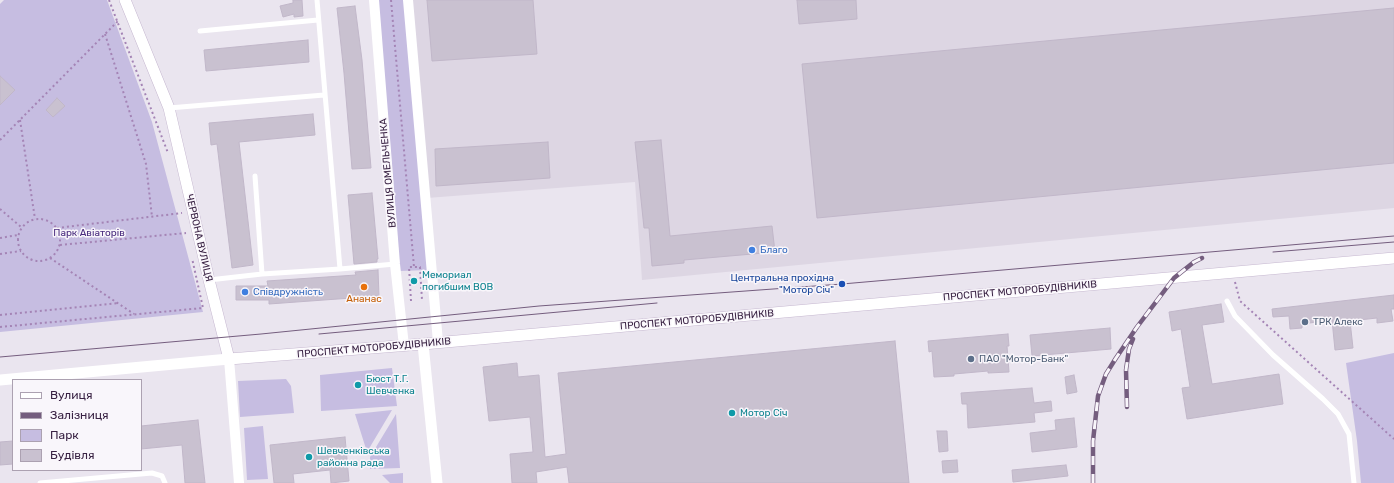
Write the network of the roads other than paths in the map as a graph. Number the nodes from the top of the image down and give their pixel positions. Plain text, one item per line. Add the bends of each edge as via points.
1 (125, 0) edge
2 (316, 0) edge
3 (374, 0) edge
4 (408, 0) edge
5 (318, 20) junction
6 (200, 31) dead end
7 (324, 95) junction
8 (169, 108) junction
9 (255, 176) dead end
10 (1394, 258) edge
11 (395, 264) junction
12 (340, 269) junction
13 (262, 274) junction
14 (209, 280) junction
15 (1227, 301) dead end
16 (438, 342) junction
17 (423, 344) junction
18 (404, 346) junction
19 (229, 359) junction
20 (0, 380) edge
21 (40, 483) edge
22 (165, 483) edge
23 (239, 483) edge
24 (437, 483) edge
25 (1354, 483) edge

1 - 8 main road, ЧЕРВОНА ВУЛИЦЯ
2 - 5 lane
3 - 11 street, ВУЛИЦЯ ОМЕЛЬЧЕНКА
4 - 16 street
5 - 6 lane
5 - 7 lane
7 - 8 lane
7 - 12 lane
8 - 14 main road, ЧЕРВОНА ВУЛИЦЯ
9 - 13 lane
10 - 16 main road, ПРОСПЕКТ МОТОРОБУДІВНИКІВ
11 - 12 lane
11 - 18 street, ВУЛИЦЯ ОМЕЛЬЧЕНКА
12 - 13 lane
13 - 14 lane
14 - 19 main road, ЧЕРВОНА ВУЛИЦЯ
15 - 25 lane via 1235,316 1273,355 1338,414 1349,434
16 - 17 main road, ПРОСПЕКТ МОТОРОБУДІВНИКІВ
17 - 18 main road, ПРОСПЕКТ МОТОРОБУДІВНИКІВ
17 - 24 main road
18 - 19 main road, ПРОСПЕКТ МОТОРОБУДІВНИКІВ
19 - 20 main road, ПРОСПЕКТ МОТОРОБУДІВНИКІВ
19 - 23 street, ЧЕРВОНА ВУЛИЦЯ
21 - 22 lane via 152,473 162,476

